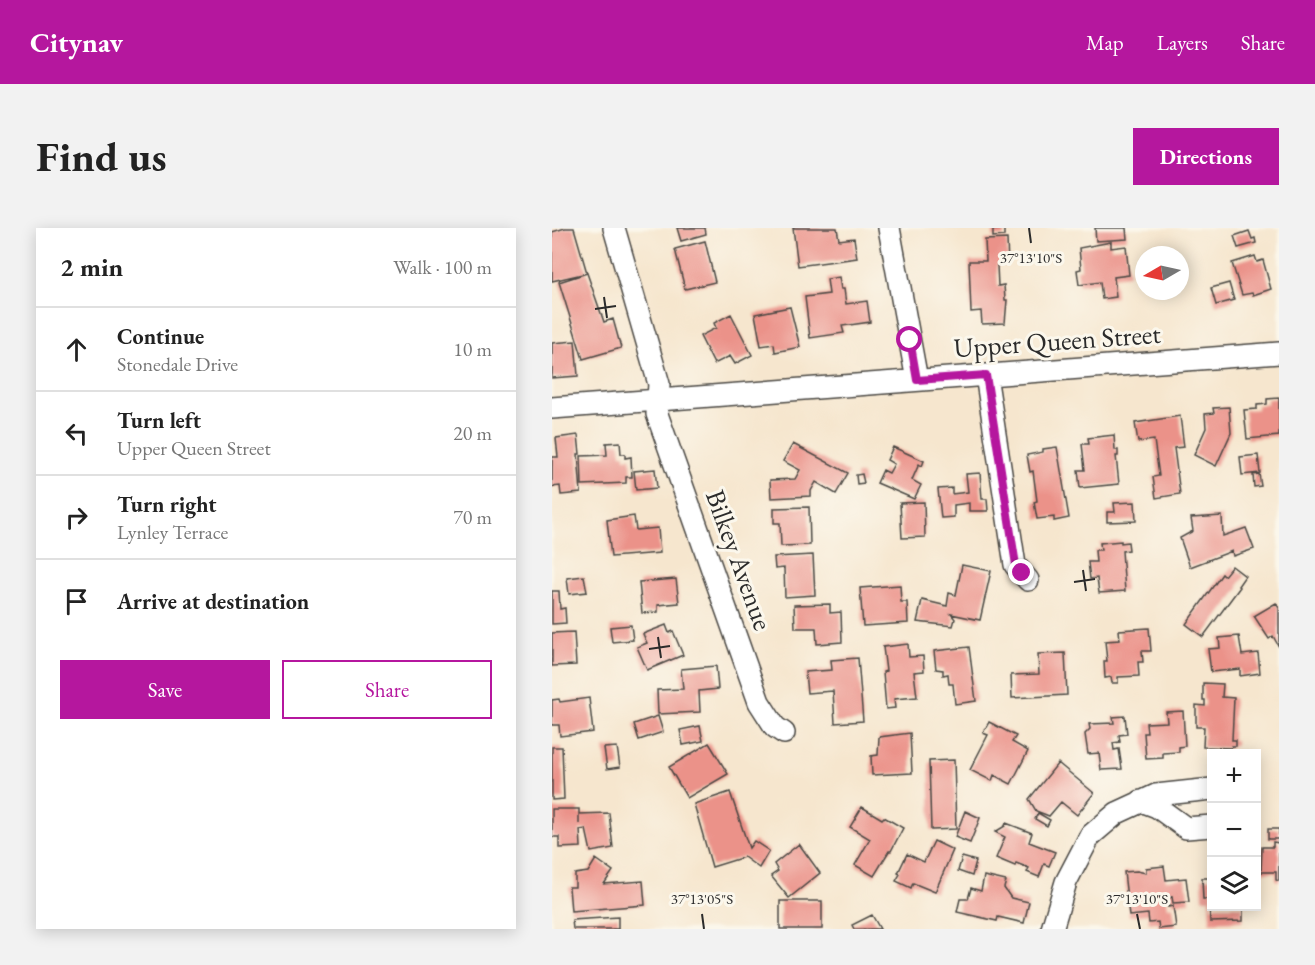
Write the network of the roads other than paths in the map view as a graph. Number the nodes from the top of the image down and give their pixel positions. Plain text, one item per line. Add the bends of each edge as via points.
1 (614, 228) edge
2 (889, 228) edge
3 (1279, 353) edge
4 (986, 375) junction
5 (917, 380) junction
6 (658, 399) junction
7 (552, 408) edge
8 (1028, 580) dead end
9 (784, 732) dead end
10 (1207, 790) edge
11 (1141, 801) junction
12 (1207, 826) edge
13 (1052, 929) edge

1 - 6 street, Bilkey Avenue via 659,384
2 - 5 street
3 - 4 street, Upper Queen Street
4 - 5 street, Upper Queen Street
4 - 8 street via 1016,565
5 - 6 street, Upper Queen Street
6 - 7 street, Upper Queen Street
6 - 9 street, Bilkey Avenue via 657,414 759,702 775,727
10 - 11 street via 1155,795
11 - 12 street via 1157,807 1186,828
11 - 13 street via 1117,813 1090,836 1066,882

